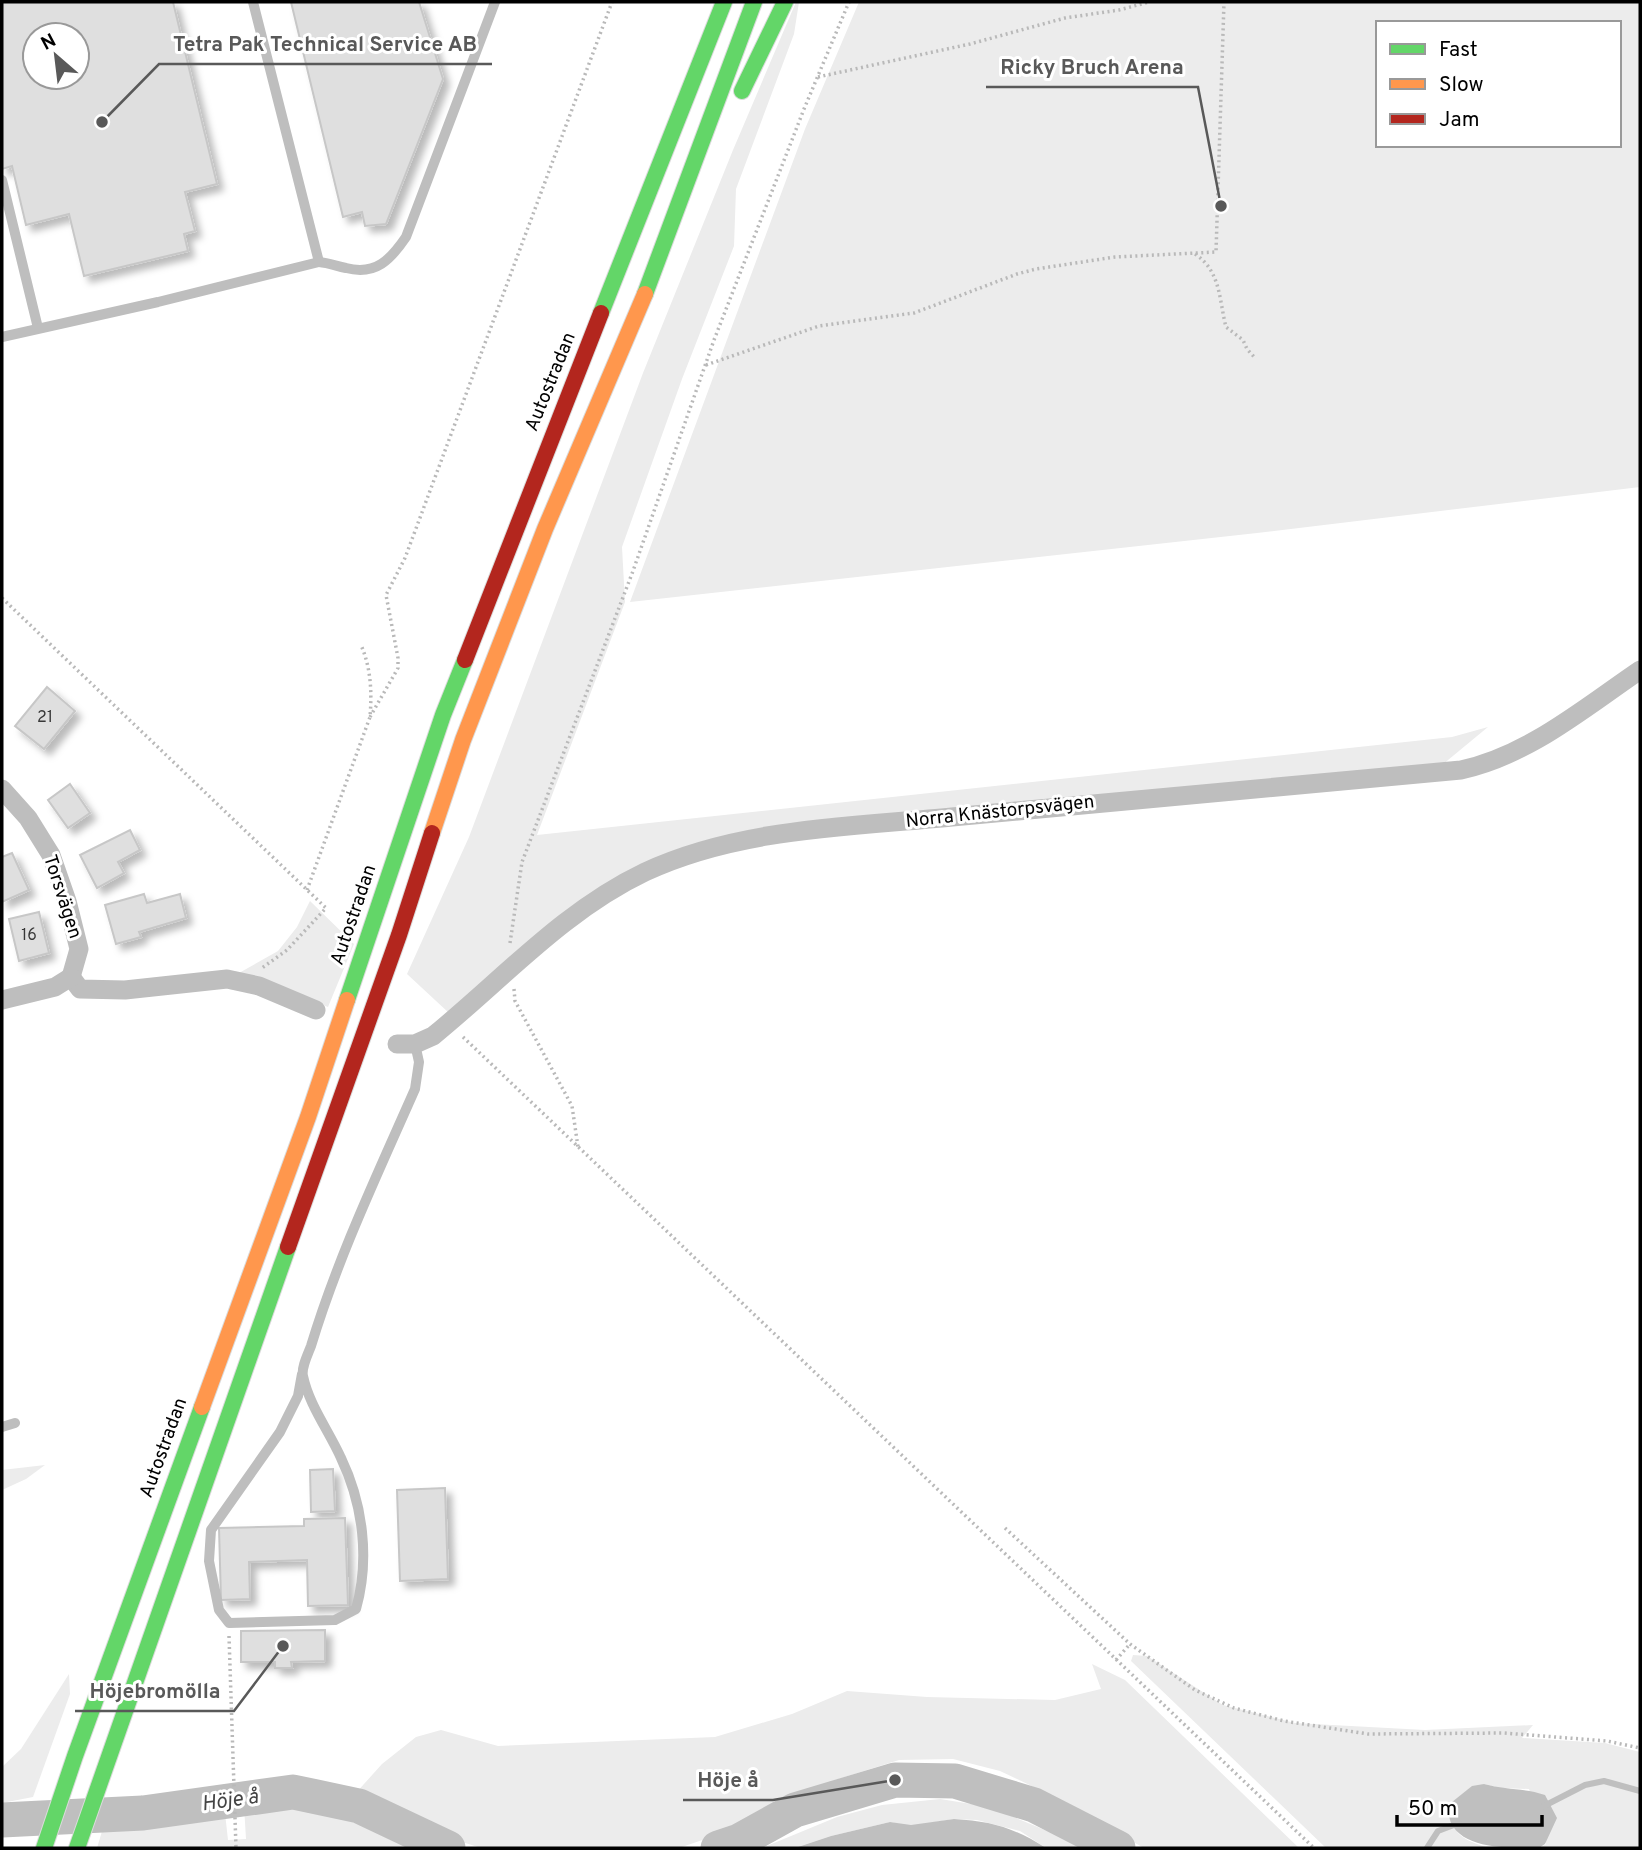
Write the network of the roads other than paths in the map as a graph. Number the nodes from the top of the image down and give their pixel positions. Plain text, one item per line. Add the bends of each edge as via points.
1 (253, 2) edge
2 (495, 2) edge
3 (722, 2) edge
4 (754, 2) edge
5 (785, 2) edge
6 (738, 100) dead end
7 (720, 137) dead end
8 (2, 180) edge
9 (319, 262) junction
10 (639, 310) junction
11 (38, 328) junction
12 (2, 337) edge
13 (1640, 670) edge
14 (2, 789) edge
15 (71, 977) junction
16 (2, 1000) edge
17 (316, 1010) dead end
18 (406, 1044) joint
19 (302, 1374) junction
20 (15, 1423) dead end
21 (2, 1427) edge
22 (44, 1848) edge
23 (77, 1848) edge

1 - 9 lane
2 - 9 lane via 406,237 391,259 372,268 349,269
3 - 22 highway, Autostradan via 443,715 308,1116
4 - 10 highway
5 - 6 highway
7 - 10 highway
8 - 11 lane
9 - 11 lane
10 - 23 highway via 545,529 463,740 399,935
11 - 12 lane
13 - 18 street, Norra Knästorpsvägen via 1515,752 1461,770 776,835 679,858 606,892 433,1036
14 - 15 street, Torsvägen via 28,818 51,855 79,949
15 - 16 street via 55,987
15 - 17 street via 80,989 125,990 227,979 259,986
18 - 19 lane via 419,1062 415,1089 319,1317
19 - 19 lane via 358,1502 363,1552 356,1609 335,1620 229,1623 219,1610 209,1561 211,1530 280,1432 298,1396
20 - 21 lane

